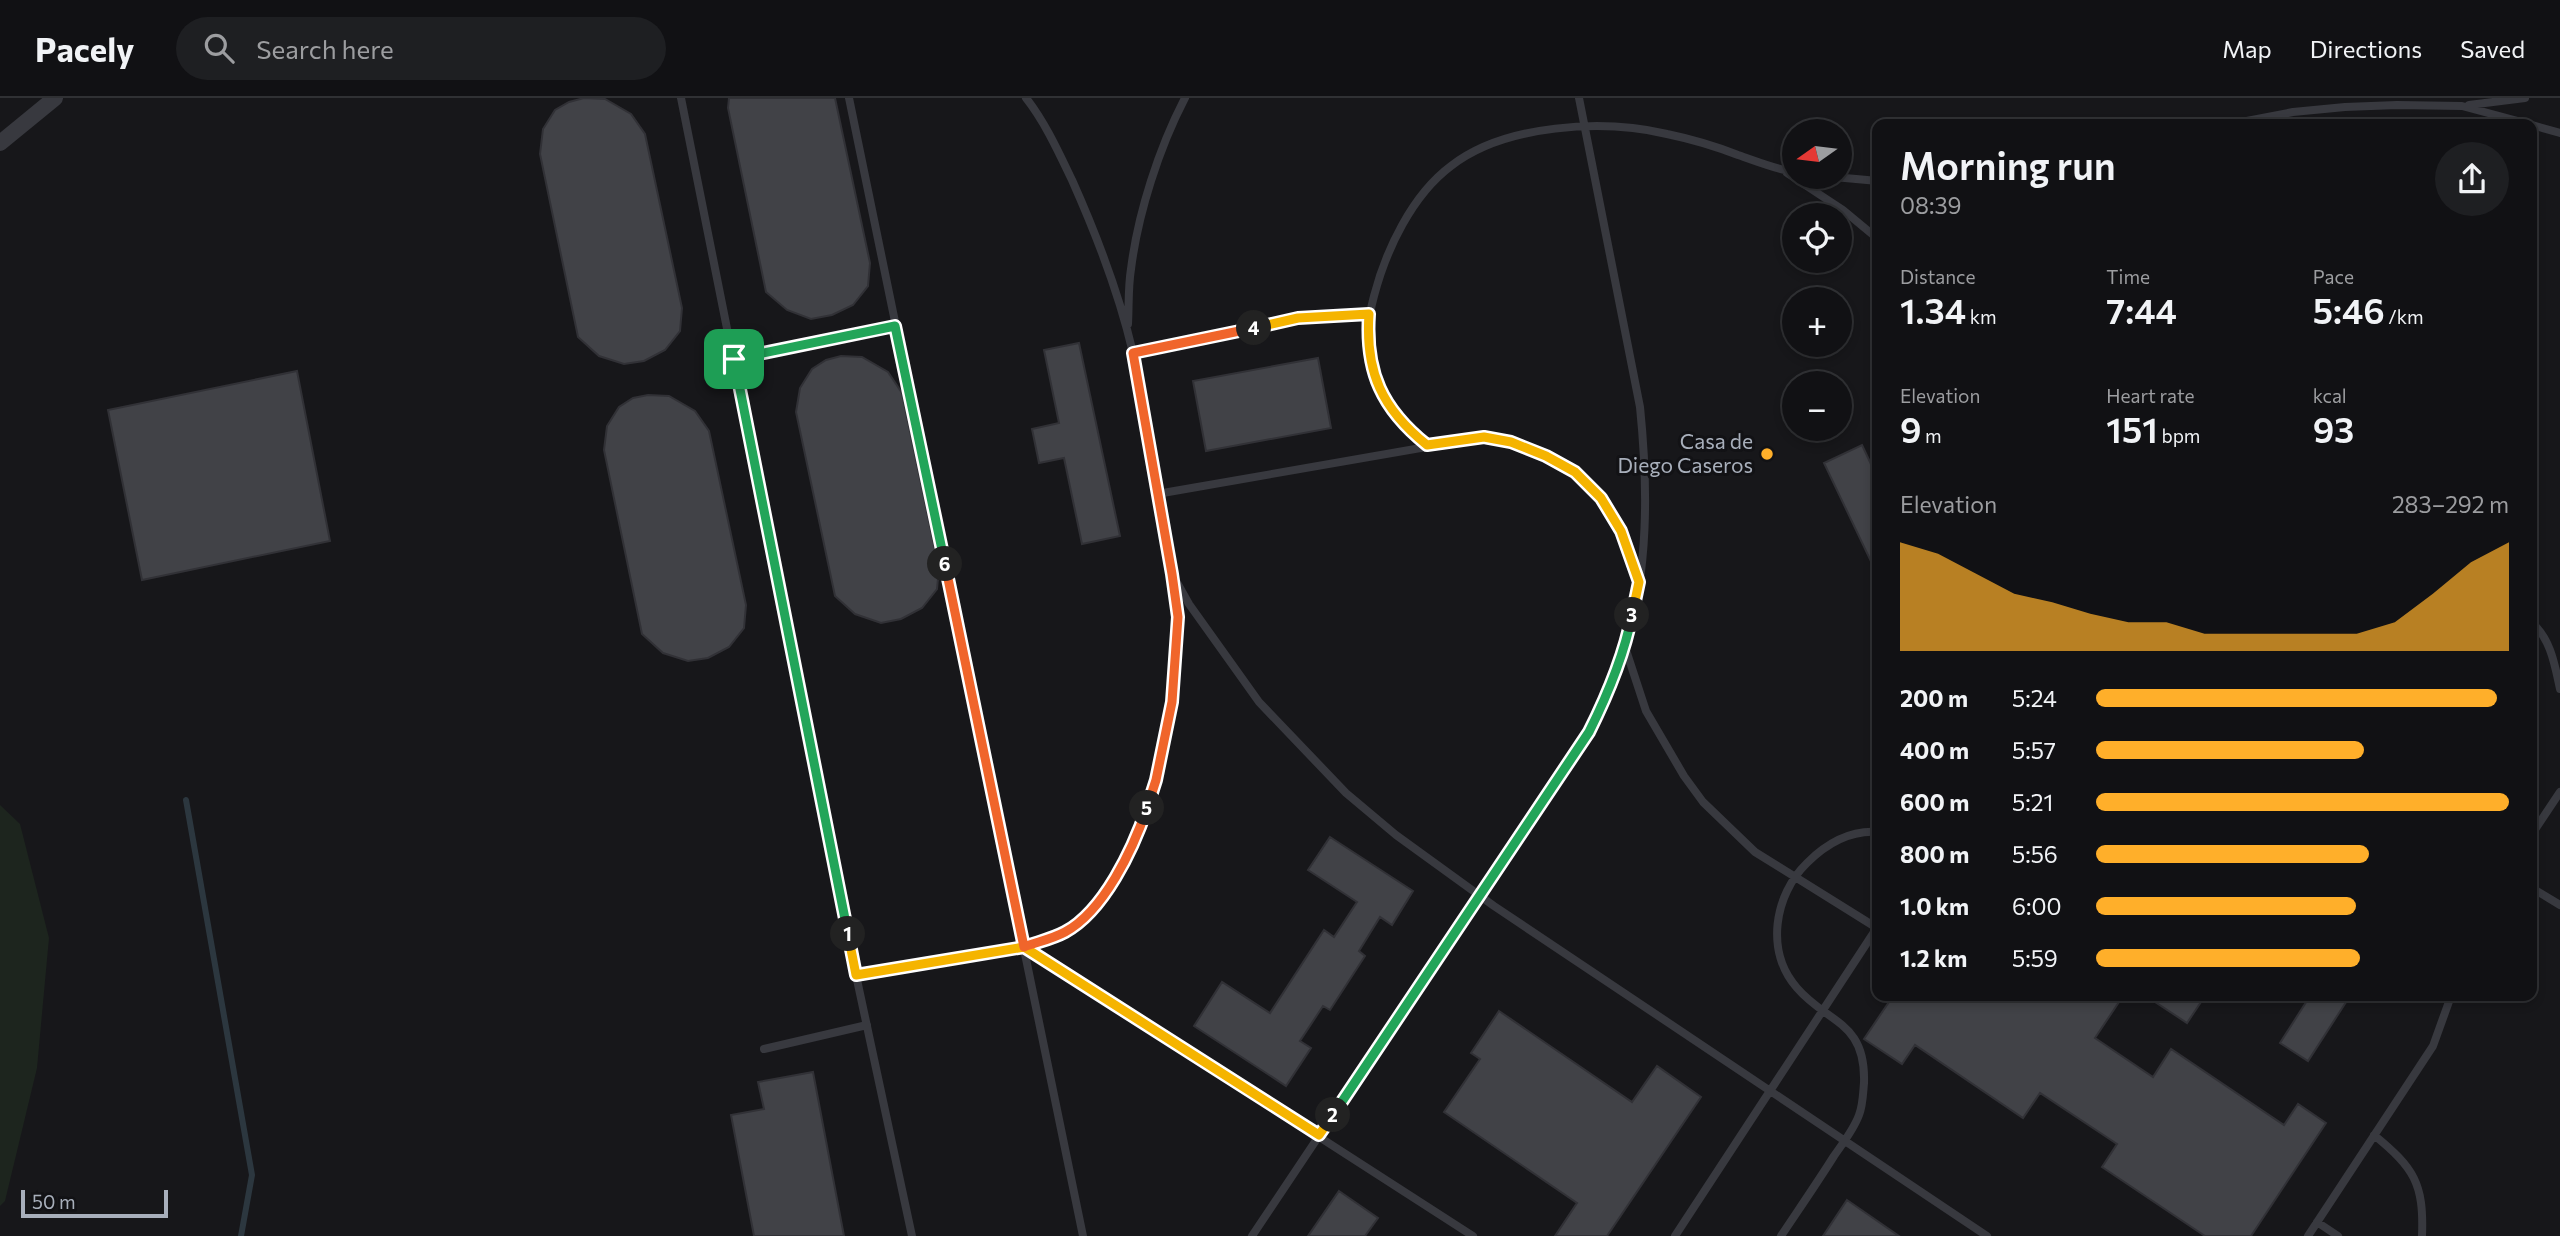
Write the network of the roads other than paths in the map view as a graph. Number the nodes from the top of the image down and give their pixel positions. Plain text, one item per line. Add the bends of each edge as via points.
1 (55, 98) edge
2 (681, 98) edge
3 (849, 98) edge
4 (1026, 98) edge
5 (1185, 98) edge
6 (1579, 98) edge
7 (2525, 98) edge
8 (2462, 106) junction
9 (2256, 119) edge
10 (2509, 119) edge
11 (1584, 126) junction
12 (2537, 127) edge
13 (2560, 134) edge
14 (0, 144) edge
15 (1782, 171) edge
16 (1852, 179) edge
17 (1872, 180) edge
18 (1811, 189) edge
19 (1872, 234) edge
20 (1369, 314) junction
21 (895, 326) junction
22 (1128, 334) junction
23 (1133, 353) junction
24 (734, 359) junction
25 (1427, 445) junction
26 (1157, 494) junction
27 (1172, 574) junction
28 (1639, 582) junction
29 (2537, 627) edge
30 (1625, 647) junction
31 (2560, 689) edge
32 (2560, 792) edge
33 (2537, 826) edge
34 (1872, 833) edge
35 (1793, 877) junction
36 (2537, 891) edge
37 (1478, 896) junction
38 (2560, 905) edge
39 (1872, 924) edge
40 (1872, 935) edge
41 (1024, 947) junction
42 (856, 975) junction
43 (2449, 1001) edge
44 (1824, 1010) junction
45 (867, 1025) junction
46 (764, 1049) dead end
47 (1772, 1090) junction
48 (1319, 1135) junction
49 (2374, 1135) junction
50 (1845, 1140) junction
51 (2317, 1222) junction
52 (912, 1236) edge
53 (1083, 1236) edge
54 (1252, 1236) edge
55 (1473, 1236) edge
56 (1675, 1236) edge
57 (1781, 1236) edge
58 (1987, 1236) edge
59 (2308, 1236) edge
60 (2338, 1236) edge
61 (2422, 1236) edge

1 - 14 street
2 - 24 lane
3 - 21 lane
4 - 22 lane via 1058,149 1090,219
5 - 22 lane via 1146,201 1131,269
6 - 11 lane
7 - 8 lane
8 - 9 lane via 2345,107
8 - 10 lane
11 - 15 lane via 1665,133
11 - 20 lane via 1508,138 1451,166 1408,216 1389,249
11 - 28 lane via 1640,407 1646,485
12 - 13 lane
16 - 17 lane
18 - 19 lane
20 - 23 lane via 1298,318
20 - 25 lane via 1368,354 1380,390 1402,423
21 - 24 lane
21 - 41 lane
22 - 23 lane
23 - 26 lane
24 - 42 lane
25 - 26 lane
25 - 28 lane via 1484,437 1511,442 1575,472 1601,498 1621,531
26 - 27 lane
27 - 37 lane via 1259,702 1294,739 1346,793
27 - 41 lane via 1178,617 1172,702 1156,780 1139,832 1103,897 1081,920 1065,932
28 - 30 lane
29 - 31 lane via 2555,662
30 - 35 lane via 1646,711 1684,776 1703,802 1755,852
30 - 37 lane via 1589,732
32 - 33 lane
34 - 35 lane via 1830,844
35 - 39 lane
35 - 44 lane via 1780,910 1778,946 1784,969 1797,989
36 - 38 lane
37 - 47 lane
37 - 48 lane
40 - 44 lane
41 - 42 lane
41 - 48 lane
41 - 53 lane
42 - 45 lane
43 - 49 lane via 2433,1046
44 - 47 lane
44 - 50 lane via 1849,1031 1858,1046 1863,1072 1859,1116
45 - 46 lane
45 - 52 lane
47 - 50 lane
47 - 56 lane
48 - 54 lane
48 - 55 lane
49 - 51 lane
49 - 61 lane via 2401,1157 2413,1175 2423,1208
50 - 57 lane
50 - 58 lane
51 - 59 lane
51 - 60 lane

